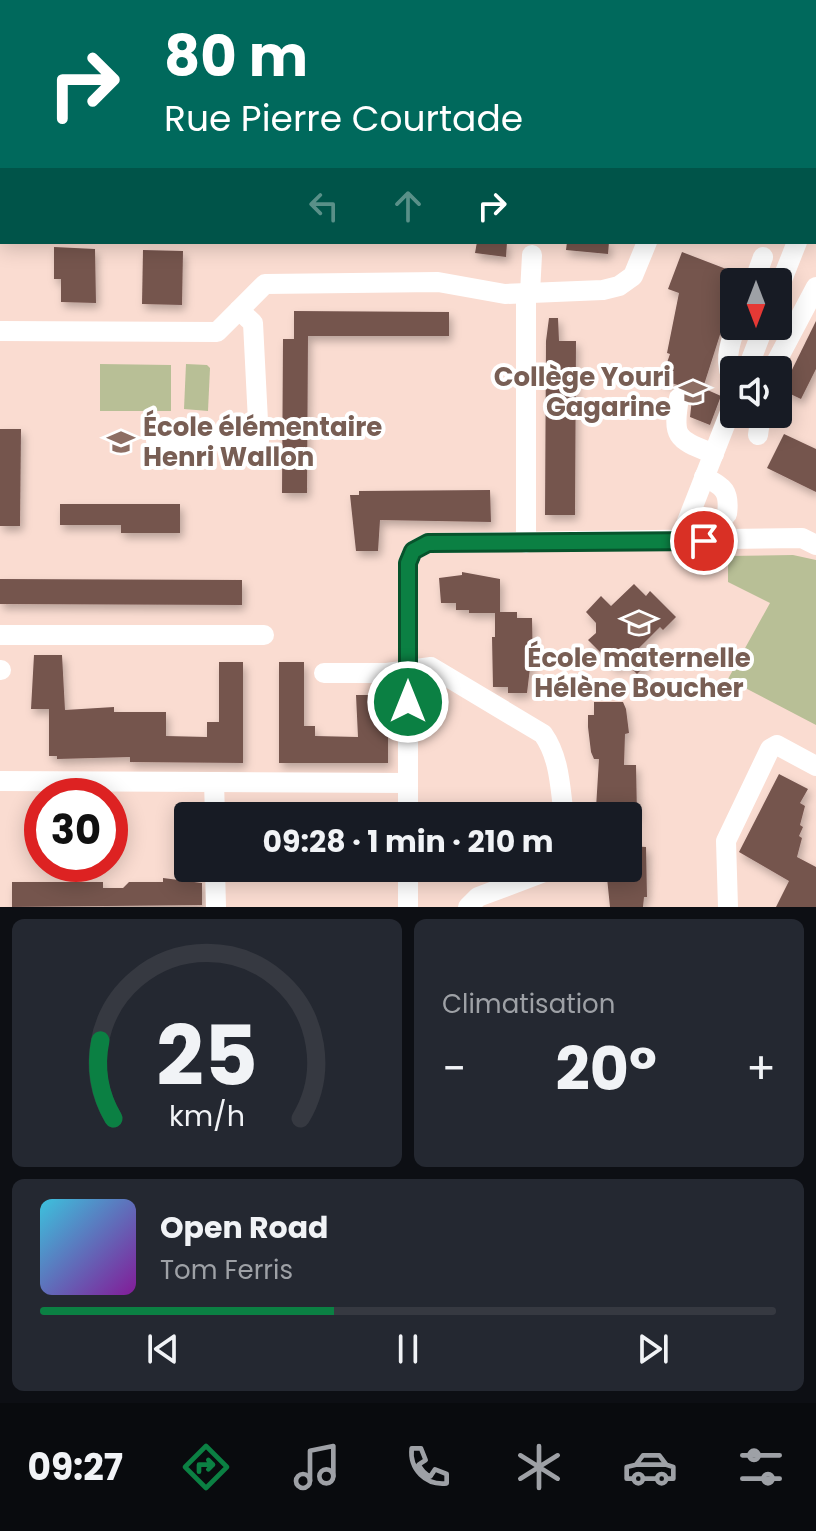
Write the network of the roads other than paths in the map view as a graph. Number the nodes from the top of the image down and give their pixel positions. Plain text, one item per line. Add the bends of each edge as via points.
1 (646, 244) edge
2 (796, 244) edge
3 (532, 255) dead end
4 (763, 257) dead end
5 (759, 268) edge
6 (787, 268) edge
7 (816, 287) edge
8 (528, 293) junction
9 (239, 310) junction
10 (0, 331) edge
11 (779, 356) edge
12 (679, 398) dead end
13 (724, 428) edge
14 (759, 428) edge
15 (758, 435) dead end
16 (156, 441) dead end
17 (714, 454) junction
18 (704, 477) junction
19 (727, 514) dead end
20 (679, 542) junction
21 (526, 543) junction
22 (816, 545) edge
23 (0, 635) edge
24 (264, 635) dead end
25 (409, 670) junction
26 (324, 673) dead end
27 (816, 766) edge
28 (0, 781) edge
29 (214, 782) junction
30 (408, 783) junction
31 (215, 802) edge
32 (408, 802) edge
33 (562, 802) edge
34 (215, 882) edge
35 (408, 882) edge
36 (518, 882) edge
37 (216, 907) edge
38 (408, 907) edge
39 (468, 907) edge
40 (728, 907) edge

1 - 8 street via 633,276 619,286
2 - 6 street
3 - 8 street
4 - 5 street
7 - 11 street
8 - 9 street via 438,282 265,284
8 - 21 street
9 - 10 street via 217,332
9 - 16 street via 253,323 259,441
12 - 17 street via 674,426 682,441
13 - 17 street
14 - 15 street
17 - 18 street
18 - 19 street via 730,497
18 - 20 street
20 - 21 street
20 - 22 street via 802,538
21 - 25 street via 428,543 413,551 408,563
23 - 24 street
25 - 26 street
25 - 30 street
25 - 33 street via 431,667 543,734 552,747
27 - 40 street via 777,745 770,749 726,841
28 - 29 street
29 - 30 street
29 - 31 street
30 - 32 street
34 - 37 street
35 - 38 street
36 - 39 street via 478,897

